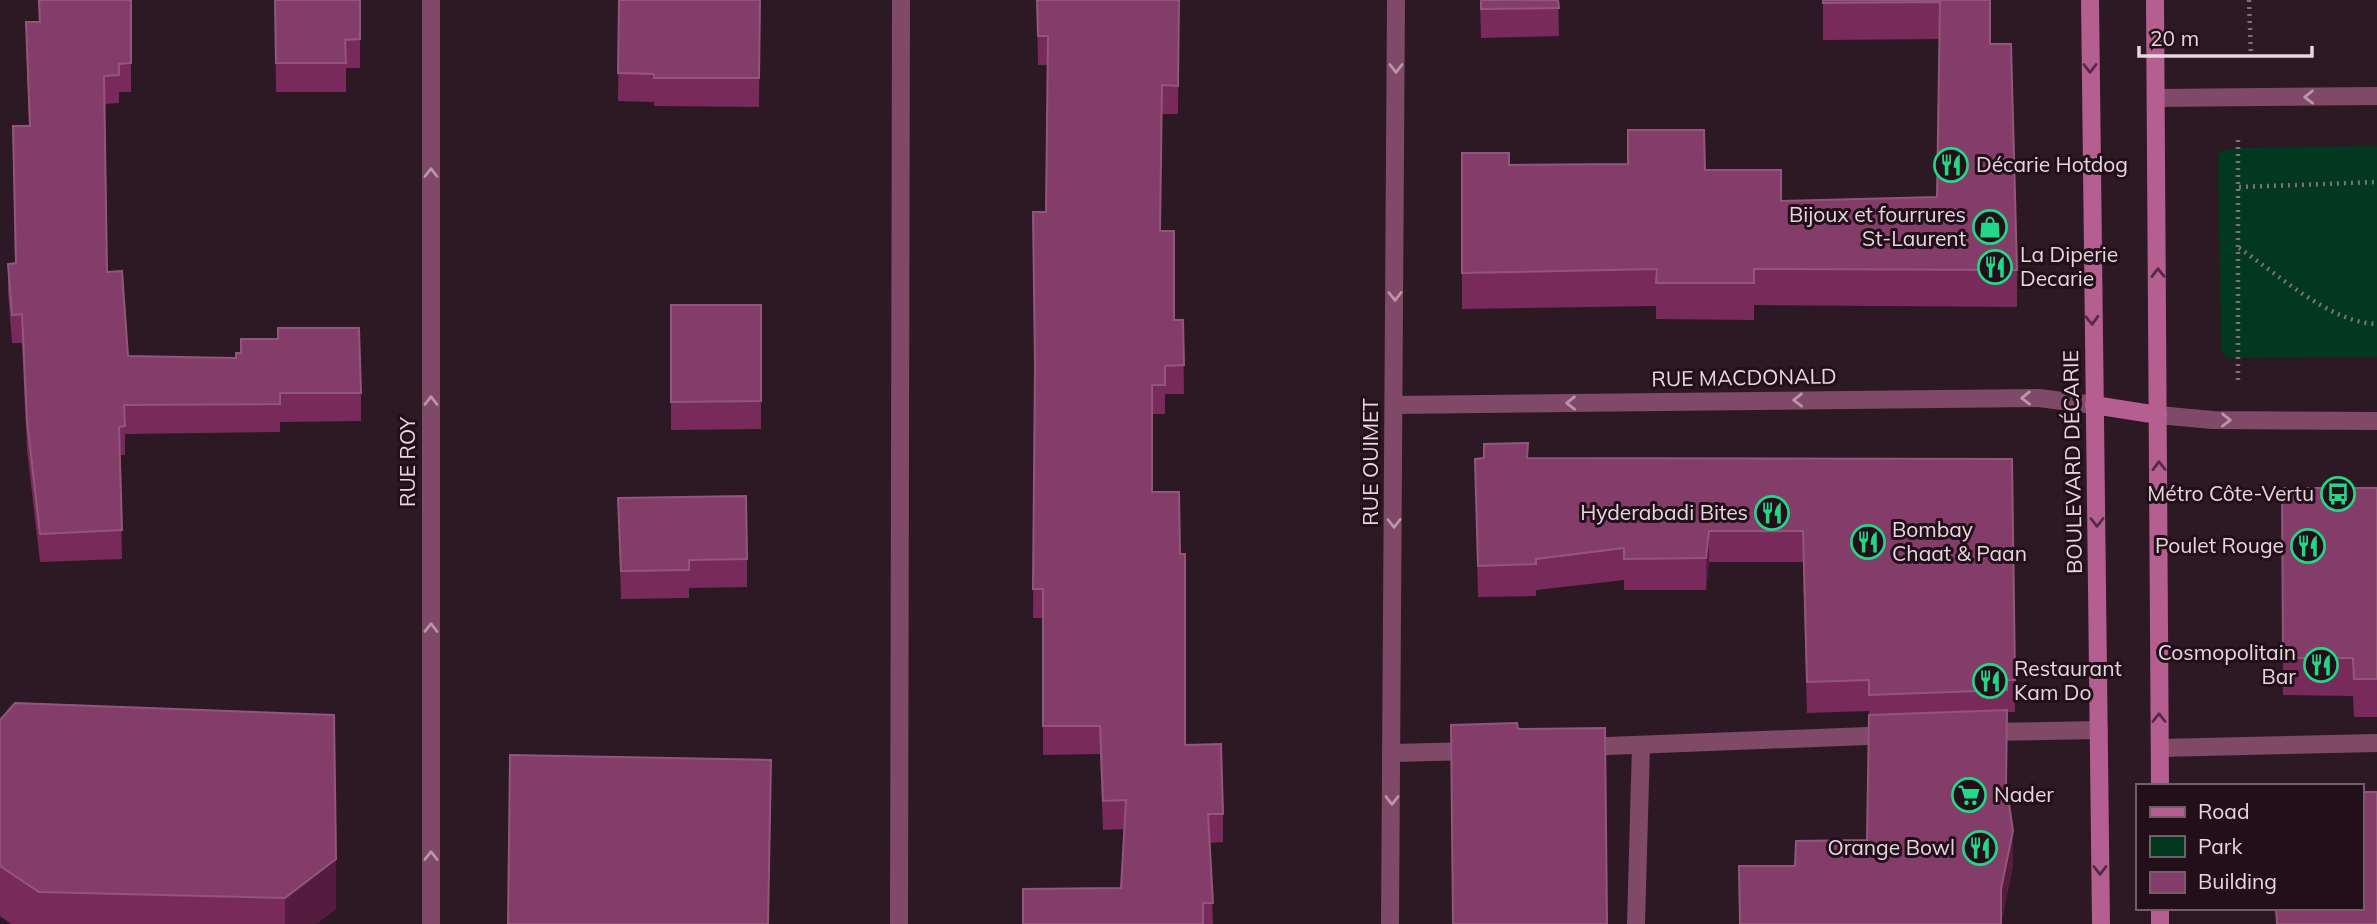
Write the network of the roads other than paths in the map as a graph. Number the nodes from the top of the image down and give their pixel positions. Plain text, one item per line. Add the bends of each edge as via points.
1 (431, 0) edge
2 (901, 0) edge
3 (1396, 0) edge
4 (2090, 0) edge
5 (2155, 0) edge
6 (2377, 96) edge
7 (2156, 98) junction
8 (1394, 405) junction
9 (2094, 405) junction
10 (2158, 415) junction
11 (2377, 421) edge
12 (2099, 730) junction
13 (1959, 733) edge
14 (1918, 734) edge
15 (2377, 743) edge
16 (1641, 745) junction
17 (1558, 748) edge
18 (2160, 748) junction
19 (1489, 750) edge
20 (1393, 753) junction
21 (2160, 784) edge
22 (431, 924) edge
23 (899, 924) edge
24 (1390, 924) edge
25 (1636, 924) edge
26 (2101, 924) edge

22 -> 1 street, RUE ROY
2 - 23 street
3 -> 8 street, RUE OUIMET
4 -> 9 street, BOULEVARD DÉCARIE
5 - 7 street
6 -> 7 street
10 -> 7 street
9 -> 8 street, RUE MACDONALD via 2039,398
8 -> 20 street, RUE OUIMET
9 - 10 street
9 -> 12 street, BOULEVARD DÉCARIE
10 -> 11 street
18 -> 10 street
12 - 13 street
12 -> 26 street, BOULEVARD DÉCARIE
14 - 16 street
15 - 18 street
16 - 17 street
16 - 25 street
18 - 21 street
19 - 20 street
20 -> 24 street, RUE OUIMET

